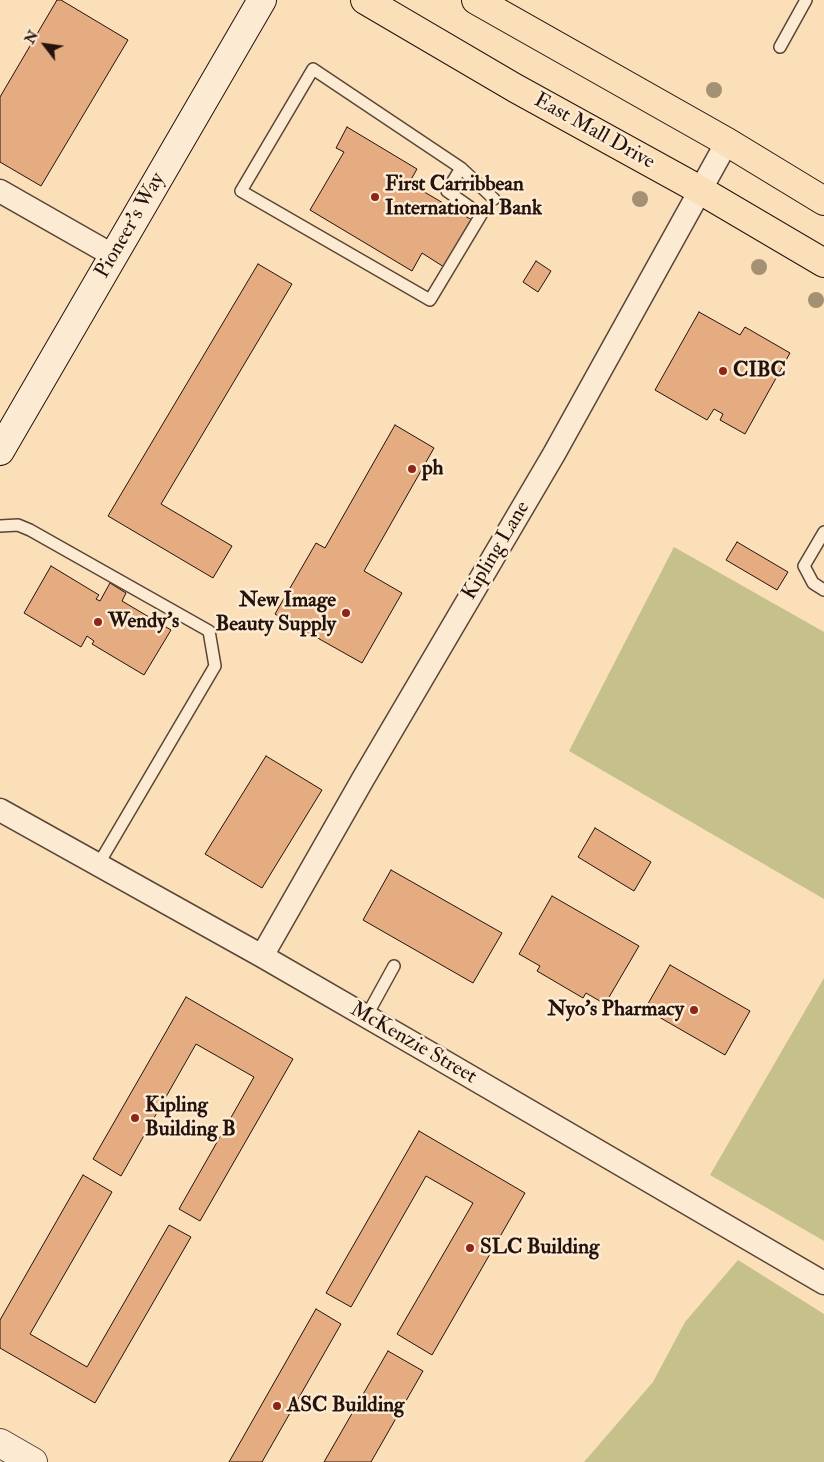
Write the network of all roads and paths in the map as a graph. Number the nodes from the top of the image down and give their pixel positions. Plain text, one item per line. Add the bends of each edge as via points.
1 (262, 0) edge
2 (365, 0) edge
3 (476, 0) edge
4 (806, 0) edge
5 (780, 47) dead end
6 (727, 142) junction
7 (461, 168) junction
8 (700, 190) junction
9 (0, 191) edge
10 (494, 198) dead end
11 (824, 201) edge
12 (114, 256) junction
13 (824, 263) edge
14 (0, 451) edge
15 (0, 526) edge
16 (824, 532) edge
17 (824, 590) edge
18 (0, 810) edge
19 (98, 865) junction
20 (262, 956) junction
21 (394, 966) dead end
22 (366, 1017) junction
23 (824, 1283) edge
24 (0, 1443) edge
25 (33, 1462) edge

1 - 12 main road, Pioneer's Way
2 - 8 main road, East Mall Drive via 515,88
3 - 6 main road
4 - 5 lane
6 - 8 street, Kipling Lane
6 - 11 main road
7 - 7 lane via 313,69 242,191 430,300 481,215 447,191
7 - 10 lane
8 - 13 main road, East Mall Drive
8 - 20 street, Kipling Lane via 554,454
9 - 12 street
12 - 14 main road, Pioneer's Way
15 - 19 lane via 18,525 30,530 209,631 216,666
16 - 17 lane via 804,566 813,583
18 - 19 street, McKenzie Street
19 - 20 street, McKenzie Street
20 - 22 street, McKenzie Street
21 - 22 lane
22 - 23 street, McKenzie Street
24 - 25 main road

